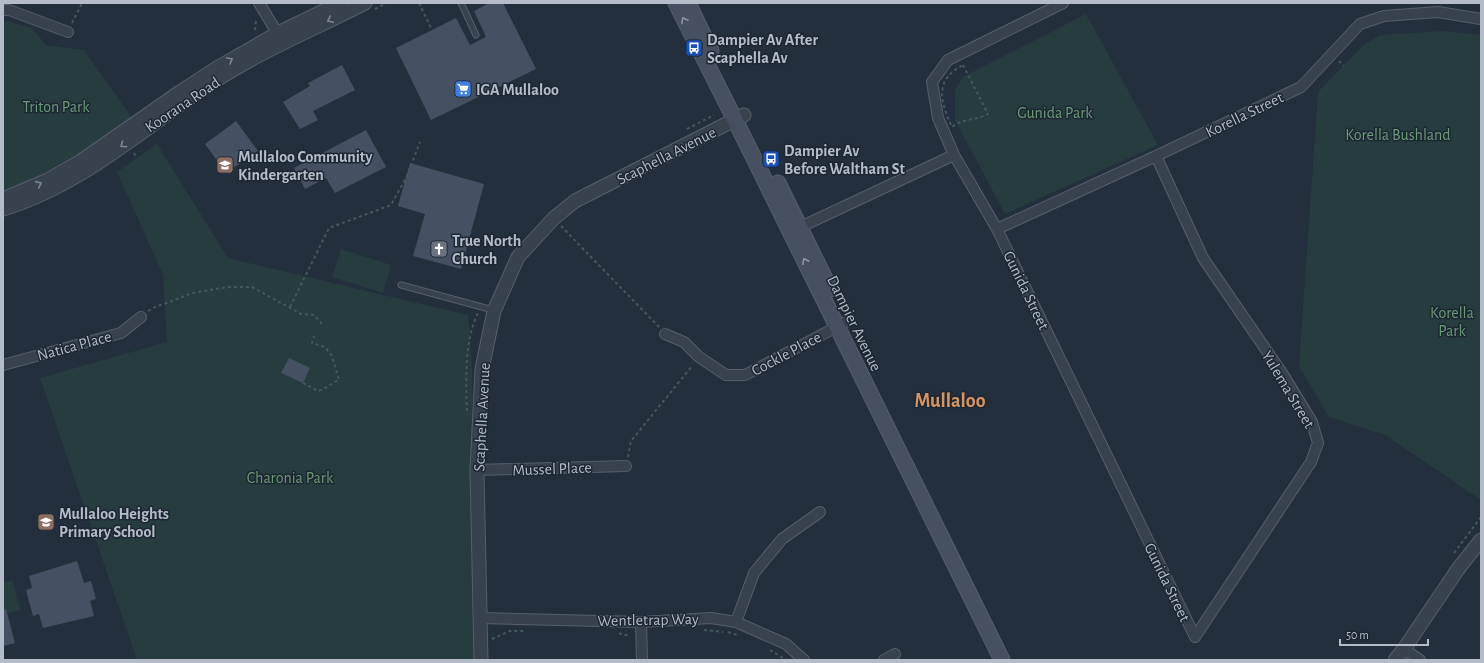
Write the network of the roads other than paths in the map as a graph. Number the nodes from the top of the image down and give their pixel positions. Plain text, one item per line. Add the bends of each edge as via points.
1 (259, 3) edge
2 (340, 3) edge
3 (460, 3) edge
4 (676, 3) edge
5 (688, 3) edge
6 (1063, 3) edge
7 (367, 7) edge
8 (3, 10) edge
9 (1481, 19) edge
10 (68, 32) road end
11 (476, 35) dead end
12 (280, 38) junction
13 (739, 117) junction
14 (954, 155) junction
15 (1156, 156) junction
16 (3, 199) edge
17 (3, 209) edge
18 (795, 229) junction
19 (997, 229) junction
20 (401, 285) dead end
21 (494, 311) junction
22 (141, 317) road end
23 (841, 324) junction
24 (665, 334) road end
25 (3, 365) edge
26 (626, 466) road end
27 (478, 470) junction
28 (820, 512) dead end
29 (1481, 540) edge
30 (481, 618) junction
31 (641, 622) junction
32 (736, 622) junction
33 (1195, 637) joint
34 (1404, 649) junction
35 (895, 654) dead end
36 (482, 660) edge
37 (642, 660) edge
38 (804, 660) edge
39 (884, 660) edge
40 (1002, 660) edge
41 (1014, 660) edge
42 (1395, 660) edge
43 (1420, 660) edge

1 - 12 street
2 - 12 street, Koorana Road
3 - 11 lane
13 -> 4 main road, Dampier Avenue
5 - 13 main road, Dampier Avenue
6 - 14 street, Gunida Street via 948,60 932,82 938,118
7 -> 12 street, Koorana Road
8 - 10 street
9 - 15 street, Korella Street via 1438,12 1384,16 1360,24 1301,87
16 -> 12 street, Koorana Road via 48,180 81,161 205,76
12 -> 17 street, Koorana Road via 90,168 64,183
13 - 18 main road, Dampier Avenue
13 - 21 street, Scaphella Avenue via 575,201 554,218 518,257
14 - 18 street
14 - 19 street, Gunida Street
15 - 19 street, Korella Street
15 - 33 street, Yulema Street via 1203,258 1282,373 1312,422 1318,442 1311,462
18 - 23 main road, Dampier Avenue
19 - 33 street, Gunida Street
20 - 21 lane
21 - 27 street, Scaphella Avenue via 482,369
22 - 25 street, Natica Place via 121,333
23 - 24 street, Cockle Place via 744,375 726,375 699,357 684,342
23 - 40 main road, Dampier Avenue
23 - 41 main road, Dampier Avenue
26 - 27 street, Mussel Place
27 - 30 street, Scaphella Avenue
28 - 32 street via 782,539 754,573
29 - 34 street via 1458,569
30 - 31 street, Wentletrap Way
30 - 36 street, Scaphella Avenue
31 - 32 street, Wentletrap Way via 712,618
31 - 37 street
32 - 38 street, Wentletrap Way via 786,644
34 - 42 street
34 - 43 street
35 - 39 street

